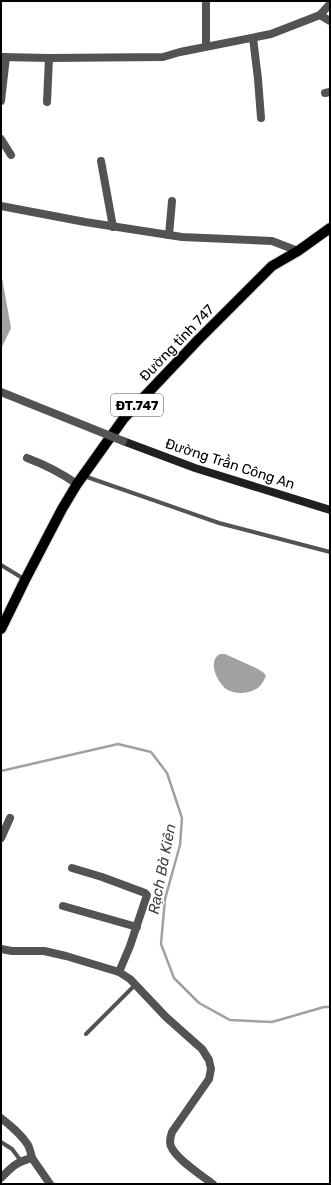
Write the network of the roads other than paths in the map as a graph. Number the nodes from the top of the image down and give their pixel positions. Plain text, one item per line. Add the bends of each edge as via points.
1 (206, 1) edge
2 (330, 4) edge
3 (320, 15) junction
4 (330, 21) edge
5 (253, 38) junction
6 (206, 46) junction
7 (4, 57) edge
8 (49, 58) junction
9 (1, 100) edge
10 (47, 102) dead end
11 (261, 118) dead end
12 (1, 139) edge
13 (11, 155) dead end
14 (101, 161) dead end
15 (172, 201) dead end
16 (1, 206) edge
17 (113, 227) junction
18 (330, 228) edge
19 (169, 235) junction
20 (298, 251) junction
21 (1, 392) edge
22 (27, 458) dead end
23 (81, 480) junction
24 (330, 510) edge
25 (330, 552) edge
26 (1, 565) edge
27 (24, 580) junction
28 (1, 629) edge
29 (10, 818) dead end
30 (1, 838) edge
31 (72, 868) dead end
32 (63, 906) dead end
33 (137, 927) junction
34 (1, 949) edge
35 (119, 972) junction
36 (134, 985) junction
37 (86, 1034) dead end
38 (1, 1118) edge
39 (1, 1142) edge
40 (32, 1158) junction
41 (21, 1161) junction
42 (1, 1178) edge
43 (50, 1184) edge
44 (213, 1184) edge

1 - 6 street
2 - 3 street
3 - 4 street
3 - 5 street via 271,34
5 - 6 street
5 - 11 street
6 - 8 street via 163,57
7 - 8 street
7 - 9 street
8 - 10 street
12 - 13 street
14 - 17 street
15 - 19 street
16 - 17 street
17 - 19 street
18 - 20 main road, Đường tỉnh 747 / ĐT.747
19 - 20 street via 272,241
20 - 23 main road, Đường tỉnh 747 / ĐT.747 via 272,266 124,418
21 - 24 street, Đường Trần Công An, bridge via 195,468
22 - 23 street
23 - 25 lane via 233,528
23 - 27 main road, Đường tỉnh 747 / ĐT.747 via 62,509
26 - 27 lane
27 - 28 main road, Đường tỉnh 747 / ĐT.747
29 - 30 street
31 - 33 street via 145,893 147,895
32 - 33 street
33 - 35 street
34 - 35 street via 44,951
35 - 36 street
36 - 37 lane
36 - 44 street via 202,1049 209,1060 210,1079 172,1132 170,1142 172,1150 179,1158
38 - 40 street via 29,1146
39 - 41 lane via 12,1149
40 - 41 street
40 - 43 street
41 - 42 street

